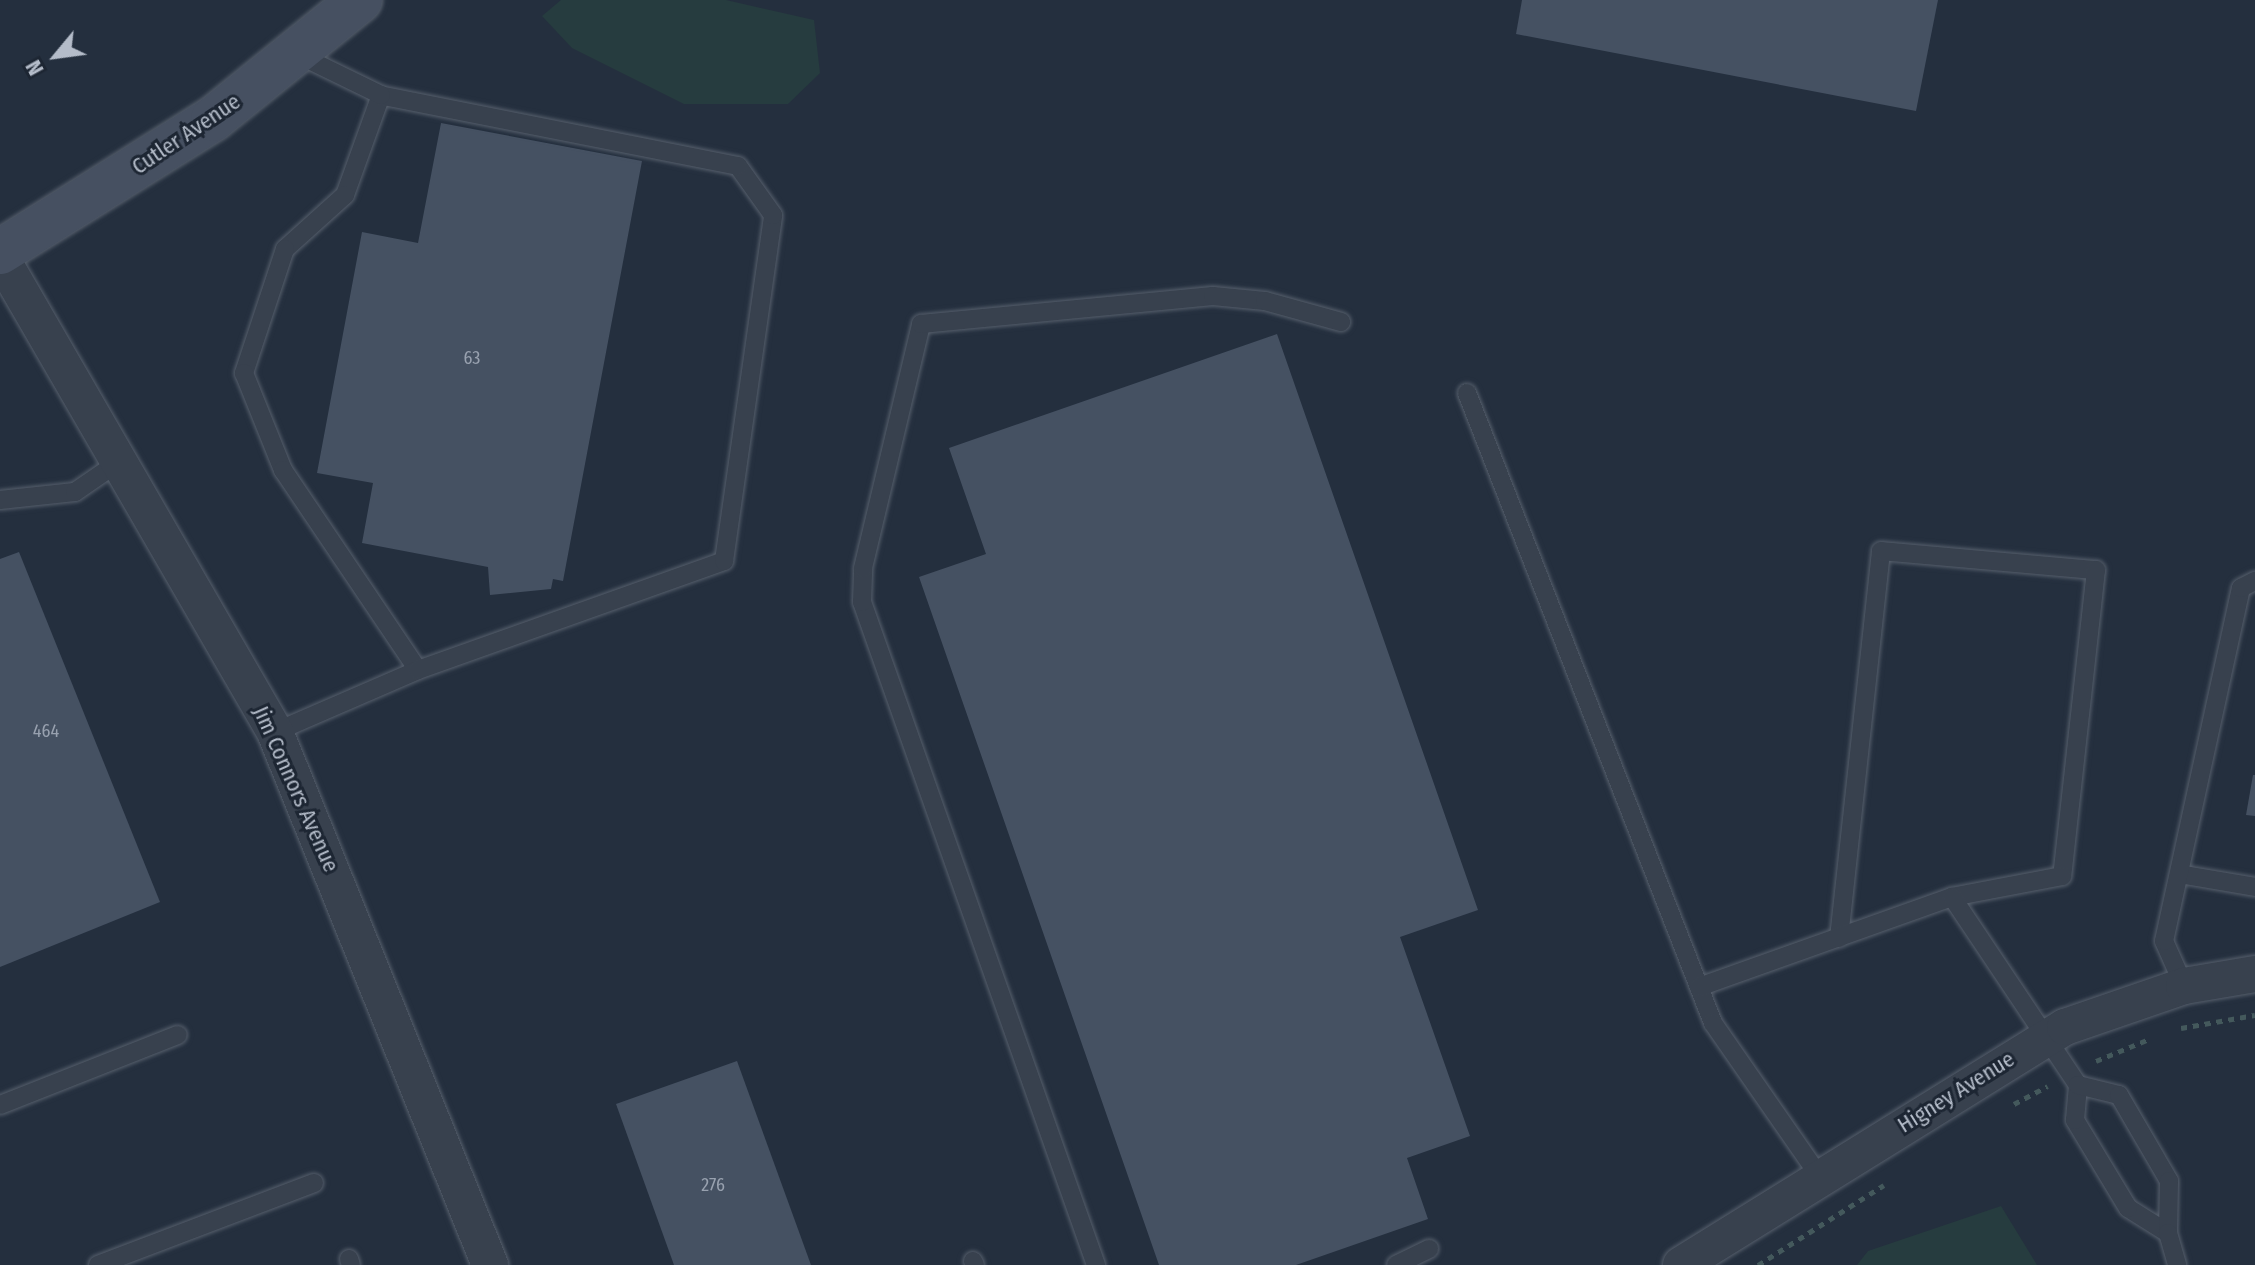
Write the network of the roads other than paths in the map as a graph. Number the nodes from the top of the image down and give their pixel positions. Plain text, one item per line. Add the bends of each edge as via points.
1 (360, 0) edge
2 (297, 54) junction
3 (381, 95) junction
4 (0, 254) edge
5 (1341, 322) dead end
6 (1467, 393) dead end
7 (123, 459) junction
8 (0, 500) edge
9 (2255, 581) edge
10 (418, 670) junction
11 (275, 732) junction
12 (2179, 874) junction
13 (2255, 887) edge
14 (1952, 897) junction
15 (1839, 938) junction
16 (2255, 974) edge
17 (2184, 986) junction
18 (1699, 987) junction
19 (178, 1035) dead end
20 (2044, 1038) junction
21 (2075, 1079) junction
22 (0, 1105) edge
23 (1820, 1177) junction
24 (314, 1183) dead end
25 (2168, 1233) junction
26 (1429, 1249) dead end
27 (98, 1265) edge
28 (490, 1265) edge
29 (1096, 1265) edge
30 (1396, 1265) edge
31 (1681, 1265) edge
32 (2177, 1265) edge

1 - 2 street, Cutler Avenue
2 - 3 lane
2 - 4 street, Cutler Avenue via 213,119
3 - 10 lane via 345,195 285,249 244,373 283,470
3 - 10 lane via 738,166 773,215 724,561
4 - 7 street, Jim Connors Avenue
5 - 29 lane via 1265,301 1213,296 921,324 863,568 862,602
6 - 18 lane
7 - 8 lane via 75,492
7 - 11 street, Jim Connors Avenue
9 - 12 lane via 2241,588
10 - 11 lane
11 - 28 street, Jim Connors Avenue
12 - 13 lane
12 - 17 lane via 2164,941
14 - 15 lane
14 - 15 lane via 2062,876 2096,570 1881,551
14 - 20 lane
15 - 18 lane
16 - 17 street, Higney Avenue
17 - 20 street, Higney Avenue
18 - 23 lane via 1713,1023
19 - 22 lane
20 - 21 lane
20 - 23 street, Higney Avenue
21 - 25 lane via 2075,1120 2128,1208
21 - 25 lane via 2119,1095 2141,1131 2169,1181
23 - 31 street, Higney Avenue
24 - 27 lane
25 - 32 lane
26 - 30 lane

